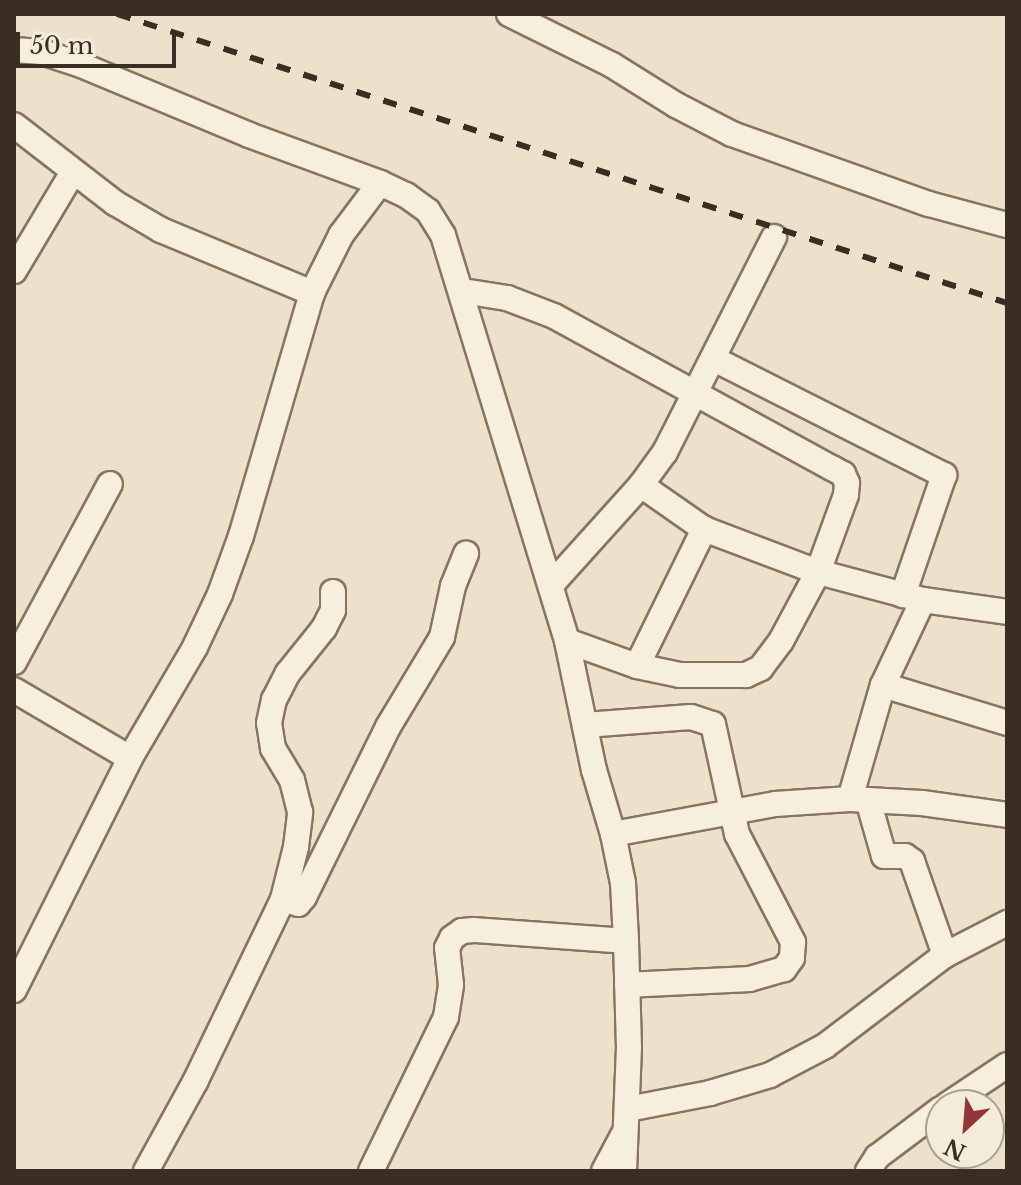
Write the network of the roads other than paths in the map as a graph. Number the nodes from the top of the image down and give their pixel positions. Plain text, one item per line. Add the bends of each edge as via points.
1 (509, 14) edge
2 (14, 50) edge
3 (14, 125) edge
4 (73, 172) junction
5 (380, 183) junction
6 (1007, 225) edge
7 (774, 237) dead end
8 (14, 271) edge
9 (463, 291) junction
10 (312, 293) junction
11 (714, 359) junction
12 (696, 395) junction
13 (110, 484) dead end
14 (641, 485) junction
15 (704, 529) junction
16 (466, 554) dead end
17 (818, 572) junction
18 (551, 585) junction
19 (333, 592) dead end
20 (913, 598) junction
21 (1007, 612) edge
22 (567, 641) junction
23 (14, 662) edge
24 (637, 666) junction
25 (883, 685) junction
26 (14, 690) edge
27 (1007, 723) edge
28 (585, 725) junction
29 (130, 758) junction
30 (859, 800) junction
31 (729, 811) junction
32 (1007, 815) edge
33 (613, 834) junction
34 (283, 899) junction
35 (1007, 923) edge
36 (626, 941) junction
37 (945, 955) junction
38 (627, 985) junction
39 (14, 990) edge
40 (1007, 1065) edge
41 (971, 1089) edge
42 (627, 1120) junction
43 (925, 1121) edge
44 (146, 1171) edge
45 (371, 1171) edge
46 (604, 1171) edge
47 (624, 1171) edge
48 (868, 1171) edge

1 - 6 street via 732,134 929,204
2 - 5 street via 42,52 81,65
3 - 4 street
4 - 8 street
4 - 10 street via 161,230
5 - 9 street via 428,211 443,235
5 - 10 street via 341,235
7 - 11 street
9 - 12 street via 507,298 554,316
9 - 18 street
10 - 29 street via 220,594
11 - 12 street
11 - 20 street via 944,475
12 - 14 street
12 - 17 street via 843,474 846,495
13 - 23 street
14 - 15 street
14 - 18 street
15 - 17 street
15 - 24 street
16 - 34 street via 442,637 388,727 304,897 298,904
17 - 20 street
17 - 24 street via 761,668 720,677
18 - 22 street
19 - 34 street via 329,619 288,673 269,723 273,748 292,780 300,812
20 - 21 street
20 - 25 street
22 - 24 street
22 - 28 street
25 - 27 street
25 - 30 street
26 - 29 street
28 - 31 street via 705,719 718,739
28 - 33 street
29 - 39 street
30 - 31 street
30 - 32 street
30 - 37 street via 884,856 912,861
31 - 33 street
31 - 38 street via 793,942 792,958 784,969 749,979
33 - 36 street via 623,883
34 - 44 street
35 - 37 street
36 - 38 street
36 - 45 street via 474,930 452,938 447,948 451,985 446,1017
37 - 42 street via 825,1046 770,1075
38 - 42 street
40 - 41 street
42 - 46 street
42 - 47 street
43 - 48 street via 877,1157

